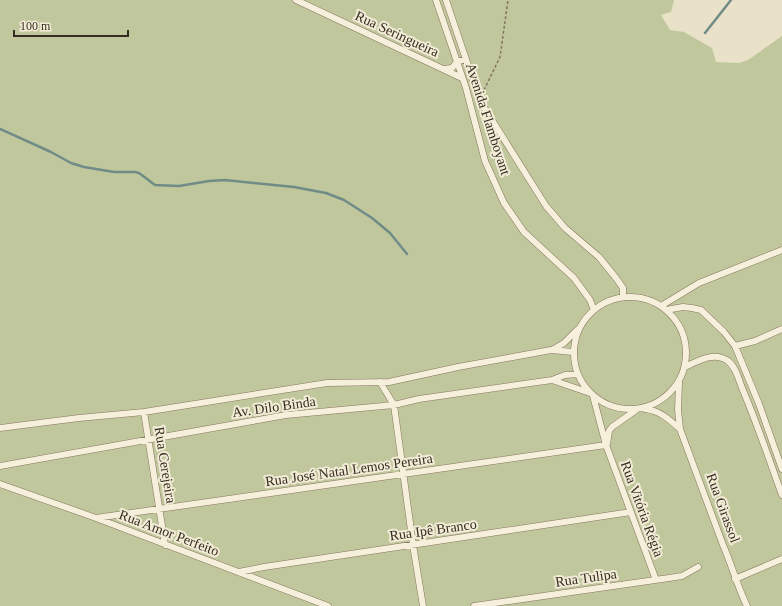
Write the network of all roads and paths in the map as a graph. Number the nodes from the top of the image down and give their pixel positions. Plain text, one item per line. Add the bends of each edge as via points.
1 (296, 0) edge
2 (436, 0) edge
3 (446, 0) edge
4 (508, 0) edge
5 (466, 59) junction
6 (457, 62) junction
7 (444, 69) junction
8 (462, 78) junction
9 (479, 96) junction
10 (782, 250) edge
11 (624, 297) junction
12 (664, 308) junction
13 (594, 310) junction
14 (581, 325) junction
15 (782, 329) edge
16 (735, 346) junction
17 (551, 350) junction
18 (573, 352) junction
19 (685, 367) junction
20 (578, 374) junction
21 (552, 380) junction
22 (380, 382) junction
23 (679, 382) junction
24 (592, 395) junction
25 (394, 405) junction
26 (639, 409) junction
27 (144, 412) junction
28 (0, 428) edge
29 (680, 429) junction
30 (148, 440) junction
31 (606, 445) junction
32 (0, 466) edge
33 (782, 469) edge
34 (404, 474) junction
35 (0, 484) edge
36 (782, 495) edge
37 (160, 509) junction
38 (631, 512) junction
39 (96, 518) junction
40 (165, 545) junction
41 (413, 545) junction
42 (782, 559) edge
43 (698, 567) dead end
44 (239, 572) junction
45 (735, 579) junction
46 (656, 580) junction
47 (328, 606) edge
48 (423, 606) edge
49 (474, 606) edge
50 (747, 606) edge

1 - 7 street, Rua Seringueira
2 - 6 street, Avenida Flamboyant
3 - 5 street, Avenida Flamboyant
4 - 9 path via 500,58
5 - 6 street, Rua Seringueira
5 - 9 street, Avenida Flamboyant
6 - 7 street, Rua Seringueira via 452,68
6 - 8 street, Avenida Flamboyant
7 - 8 street, Rua Seringueira
8 - 13 street, Avenida Flamboyant via 485,161 504,203 524,232 574,278
9 - 11 street, Avenida Flamboyant via 546,206 565,228 599,258 623,288
10 - 12 street via 699,283
11 - 12 street via 643,298
11 - 13 street via 611,300
12 - 16 street via 701,310
12 - 19 street via 676,320 683,335
13 - 14 street
14 - 17 street via 571,337
14 - 18 street
15 - 16 street via 755,341
16 - 33 street
17 - 18 street
17 - 22 street, Av. Dilo Binda
18 - 20 street
19 - 23 street
19 - 36 street via 704,358 716,356 728,361 735,370
20 - 21 street, Av. Dilo Binda
20 - 24 street
21 - 24 street
21 - 25 street, Av. Dilo Binda via 419,399
22 - 25 street
22 - 27 street, Av. Dilo Binda via 327,383
23 - 26 street via 663,399
23 - 29 street, Rua Girassol
24 - 26 street via 616,408
24 - 31 street, Rua Vitória Régia
25 - 30 street, Av. Dilo Binda via 286,415
25 - 34 street
26 - 29 street via 653,409
26 - 31 street via 612,427
27 - 28 street, Av. Dilo Binda
27 - 30 street, Rua Cerejeira
29 - 45 street, Rua Girassol
30 - 32 street, Av. Dilo Binda
30 - 37 street, Rua Cerejeira
31 - 34 street, Rua José Natal Lemos Pereira
31 - 38 street, Rua Vitória Régia
34 - 37 street, Rua José Natal Lemos Pereira
34 - 41 street
35 - 39 street, Rua Amor Perfeito
37 - 39 street, Rua José Natal Lemos Pereira
37 - 40 street, Rua Cerejeira
38 - 41 street, Rua Ipê Branco
38 - 46 street, Rua Vitória Régia
39 - 40 street, Rua Amor Perfeito
40 - 44 street, Rua Amor Perfeito
41 - 44 street, Rua Ipê Branco
41 - 48 street
42 - 45 street
43 - 46 street, Rua Tulipa via 682,576
44 - 47 street, Rua Amor Perfeito
45 - 50 street, Rua Girassol
46 - 49 street, Rua Tulipa

